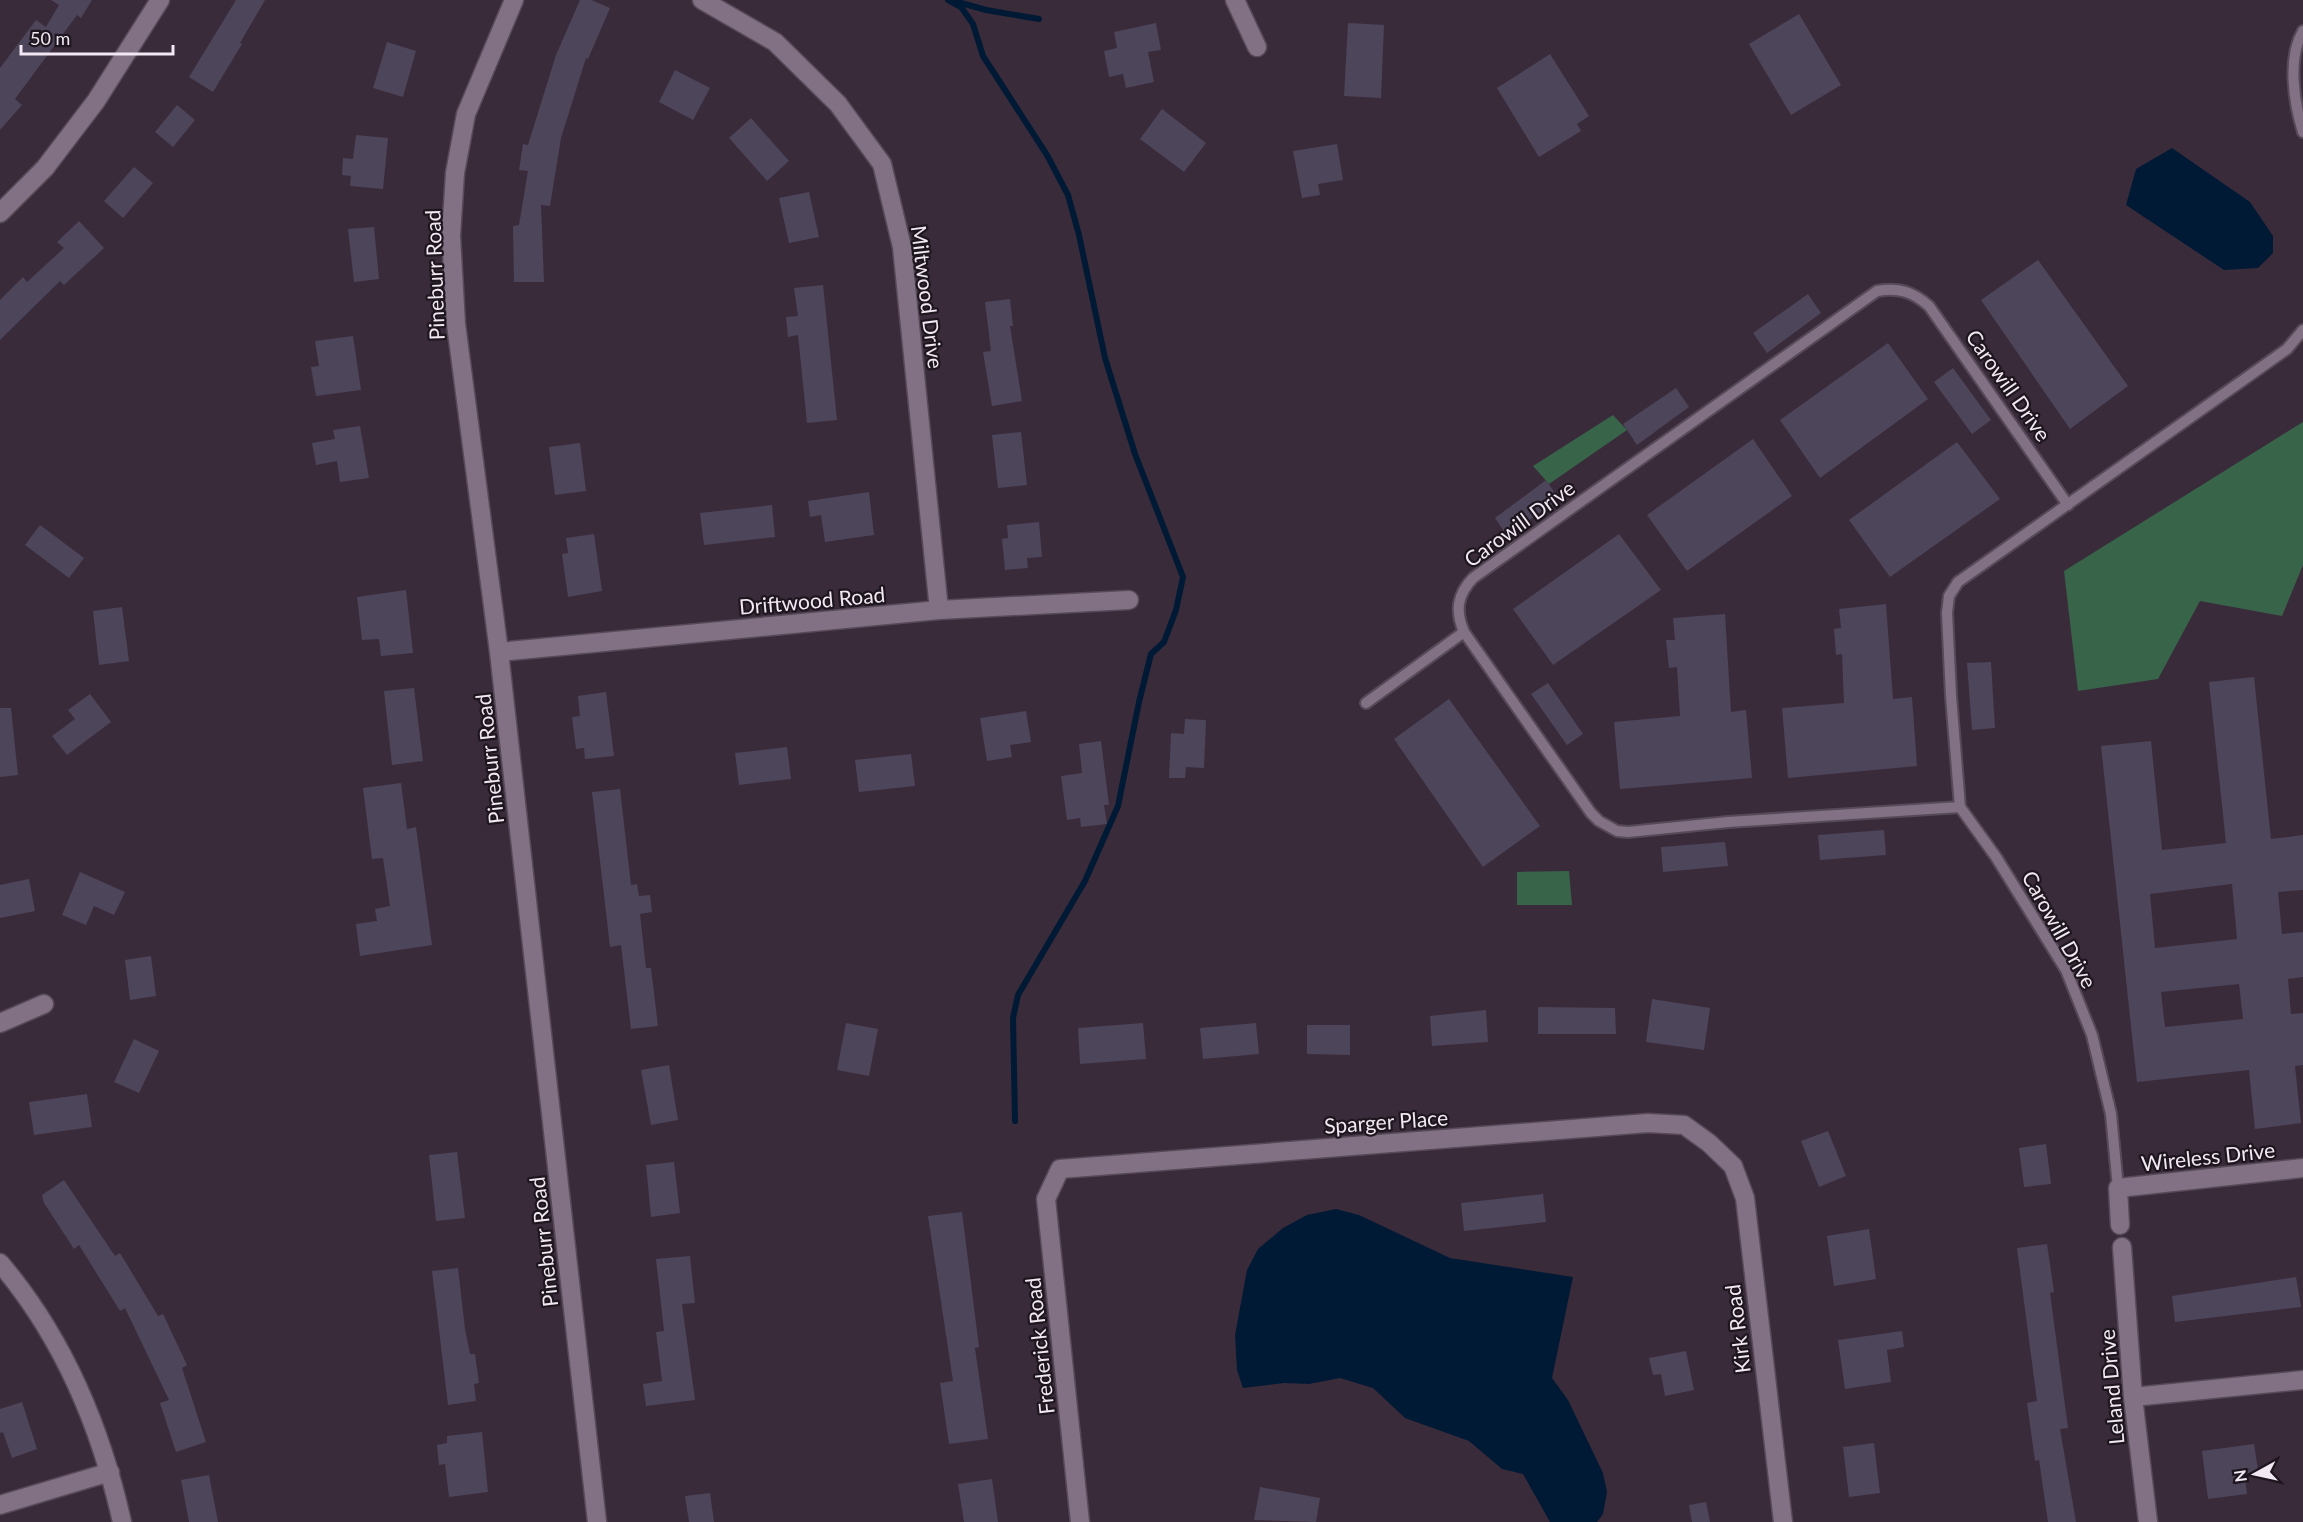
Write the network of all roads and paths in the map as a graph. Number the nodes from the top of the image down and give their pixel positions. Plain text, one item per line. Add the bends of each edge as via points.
1 (160, 0) edge
2 (514, 0) edge
3 (702, 0) edge
4 (1235, 0) edge
5 (2303, 32) edge
6 (1257, 47) dead end
7 (2303, 132) edge
8 (0, 213) edge
9 (2303, 330) edge
10 (2068, 505) junction
11 (1129, 600) dead end
12 (939, 610) junction
13 (1464, 632) junction
14 (499, 652) junction
15 (1366, 703) dead end
16 (1960, 807) junction
17 (44, 1004) dead end
18 (0, 1023) edge
19 (1709, 1143) joint
20 (1060, 1168) joint
21 (2303, 1168) edge
22 (2118, 1188) junction
23 (2120, 1225) dead end
24 (2122, 1247) dead end
25 (0, 1263) edge
26 (2303, 1380) edge
27 (2133, 1397) junction
28 (110, 1472) junction
29 (0, 1504) edge
30 (122, 1522) edge
31 (597, 1522) edge
32 (1080, 1522) edge
33 (1783, 1522) edge
34 (2148, 1522) edge

1 - 8 street via 45,168
2 - 14 street, Pineburr Road via 466,114 455,173 451,236 456,324
3 - 12 street, Miltwood Drive via 775,42 838,105 882,164 902,247
4 - 6 street
5 - 7 lane via 2294,68 2295,103
9 - 10 lane via 2287,349
10 - 13 lane, Carowill Drive via 1929,306 1905,290 1877,291 1473,578 1464,587 1457,609
10 - 16 lane via 1958,582 1949,596 1951,696
11 - 12 street, Driftwood Road
12 - 14 street, Driftwood Road
13 - 15 lane
13 - 16 lane, Carowill Drive via 1591,813 1617,831
14 - 31 street, Pineburr Road
16 - 22 lane, Carowill Drive via 2066,970 2092,1035 2110,1114
17 - 18 street
19 - 20 street, Sparger Place via 1684,1125 1648,1123
19 - 33 street, Kirk Road via 1733,1166 1745,1198
20 - 32 street, Frederick Road via 1046,1199
21 - 22 street, Wireless Drive
22 - 23 street
24 - 27 street, Leland Drive
25 - 28 street via 45,1324 74,1378
26 - 27 street
27 - 34 street, Leland Drive
28 - 29 street
28 - 30 street

